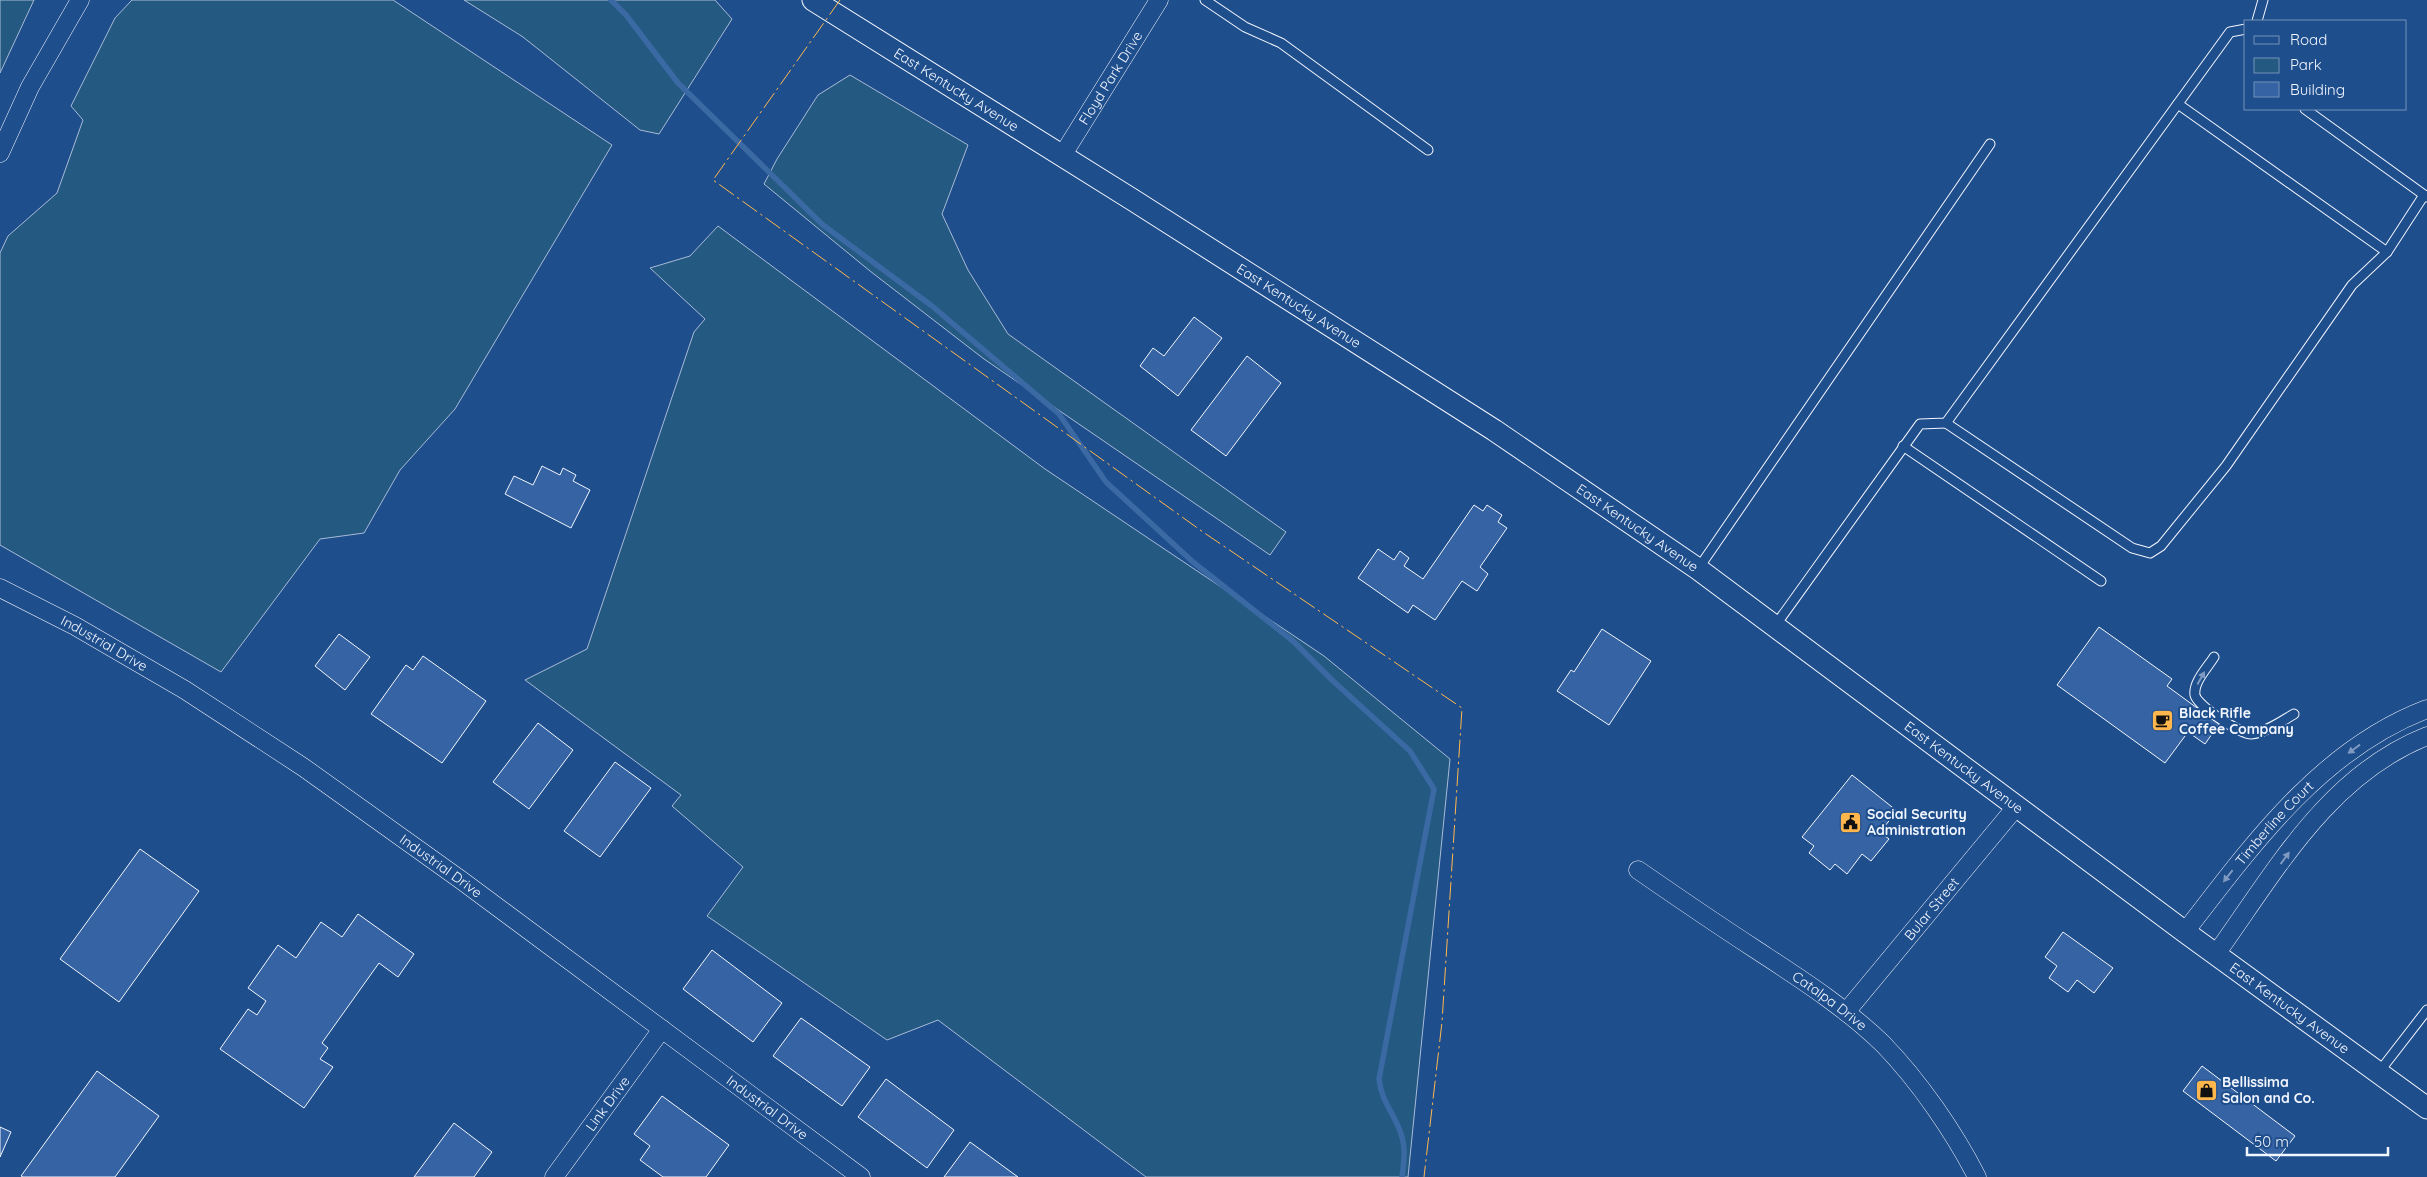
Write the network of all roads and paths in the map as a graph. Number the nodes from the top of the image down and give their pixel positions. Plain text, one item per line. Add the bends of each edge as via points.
1 (80, 0) edge
2 (813, 0) edge
3 (1159, 0) edge
4 (1206, 0) edge
5 (2263, 0) edge
6 (2257, 20) edge
7 (2244, 29) edge
8 (2178, 104) junction
9 (2306, 110) edge
10 (1990, 144) dead end
11 (1428, 150) dead end
12 (0, 153) edge
13 (1062, 156) junction
14 (2426, 196) edge
15 (2387, 252) junction
16 (1946, 423) junction
17 (1903, 446) junction
18 (1698, 569) junction
19 (2101, 581) dead end
20 (0, 588) edge
21 (1774, 626) junction
22 (2214, 657) dead end
23 (2427, 708) edge
24 (2294, 714) dead end
25 (2381, 731) junction
26 (2427, 736) edge
27 (2393, 753) junction
28 (2016, 806) junction
29 (1638, 870) dead end
30 (2185, 932) junction
31 (2216, 954) junction
32 (2427, 1010) edge
33 (1846, 1012) junction
34 (662, 1029) junction
35 (2379, 1072) junction
36 (2427, 1108) edge
37 (554, 1177) edge
38 (861, 1177) edge
39 (1978, 1177) edge

1 - 12 street via 30,87
2 - 13 street, East Kentucky Avenue
3 - 13 street, Floyd Park Drive
4 - 11 lane via 1245,27 1281,43
5 - 6 lane
7 - 8 lane via 2230,32
8 - 15 lane
8 - 16 lane
9 - 14 lane
10 - 18 lane
13 - 18 street, East Kentucky Avenue via 1494,430
14 - 15 lane
15 - 16 lane via 2352,285 2226,466 2161,546 2150,553 2132,548
16 - 17 lane via 1920,424
17 - 19 lane
17 - 21 lane
18 - 21 street, East Kentucky Avenue
20 - 34 street, Industrial Drive via 75,626 185,690 303,766
21 - 28 street, East Kentucky Avenue
24 -> 22 lane via 2250,734 2238,730 2207,709 2196,698 2195,691
23 - 25 street, Timberline Court
25 - 27 street
25 -> 30 street, Timberline Court via 2334,763 2294,799 2253,844
26 - 27 street, Timberline Court
31 -> 27 street, Timberline Court via 2326,805 2350,783
28 - 30 street, East Kentucky Avenue
28 - 33 street, Bular Street
29 - 33 street, Catalpa Drive
30 - 31 street, East Kentucky Avenue
31 - 35 street, East Kentucky Avenue
32 - 35 lane
33 - 39 street, Catalpa Drive via 1882,1044 1915,1082 1965,1152
34 - 37 street, Link Drive
34 - 38 street, Industrial Drive
35 - 36 street, East Kentucky Avenue

